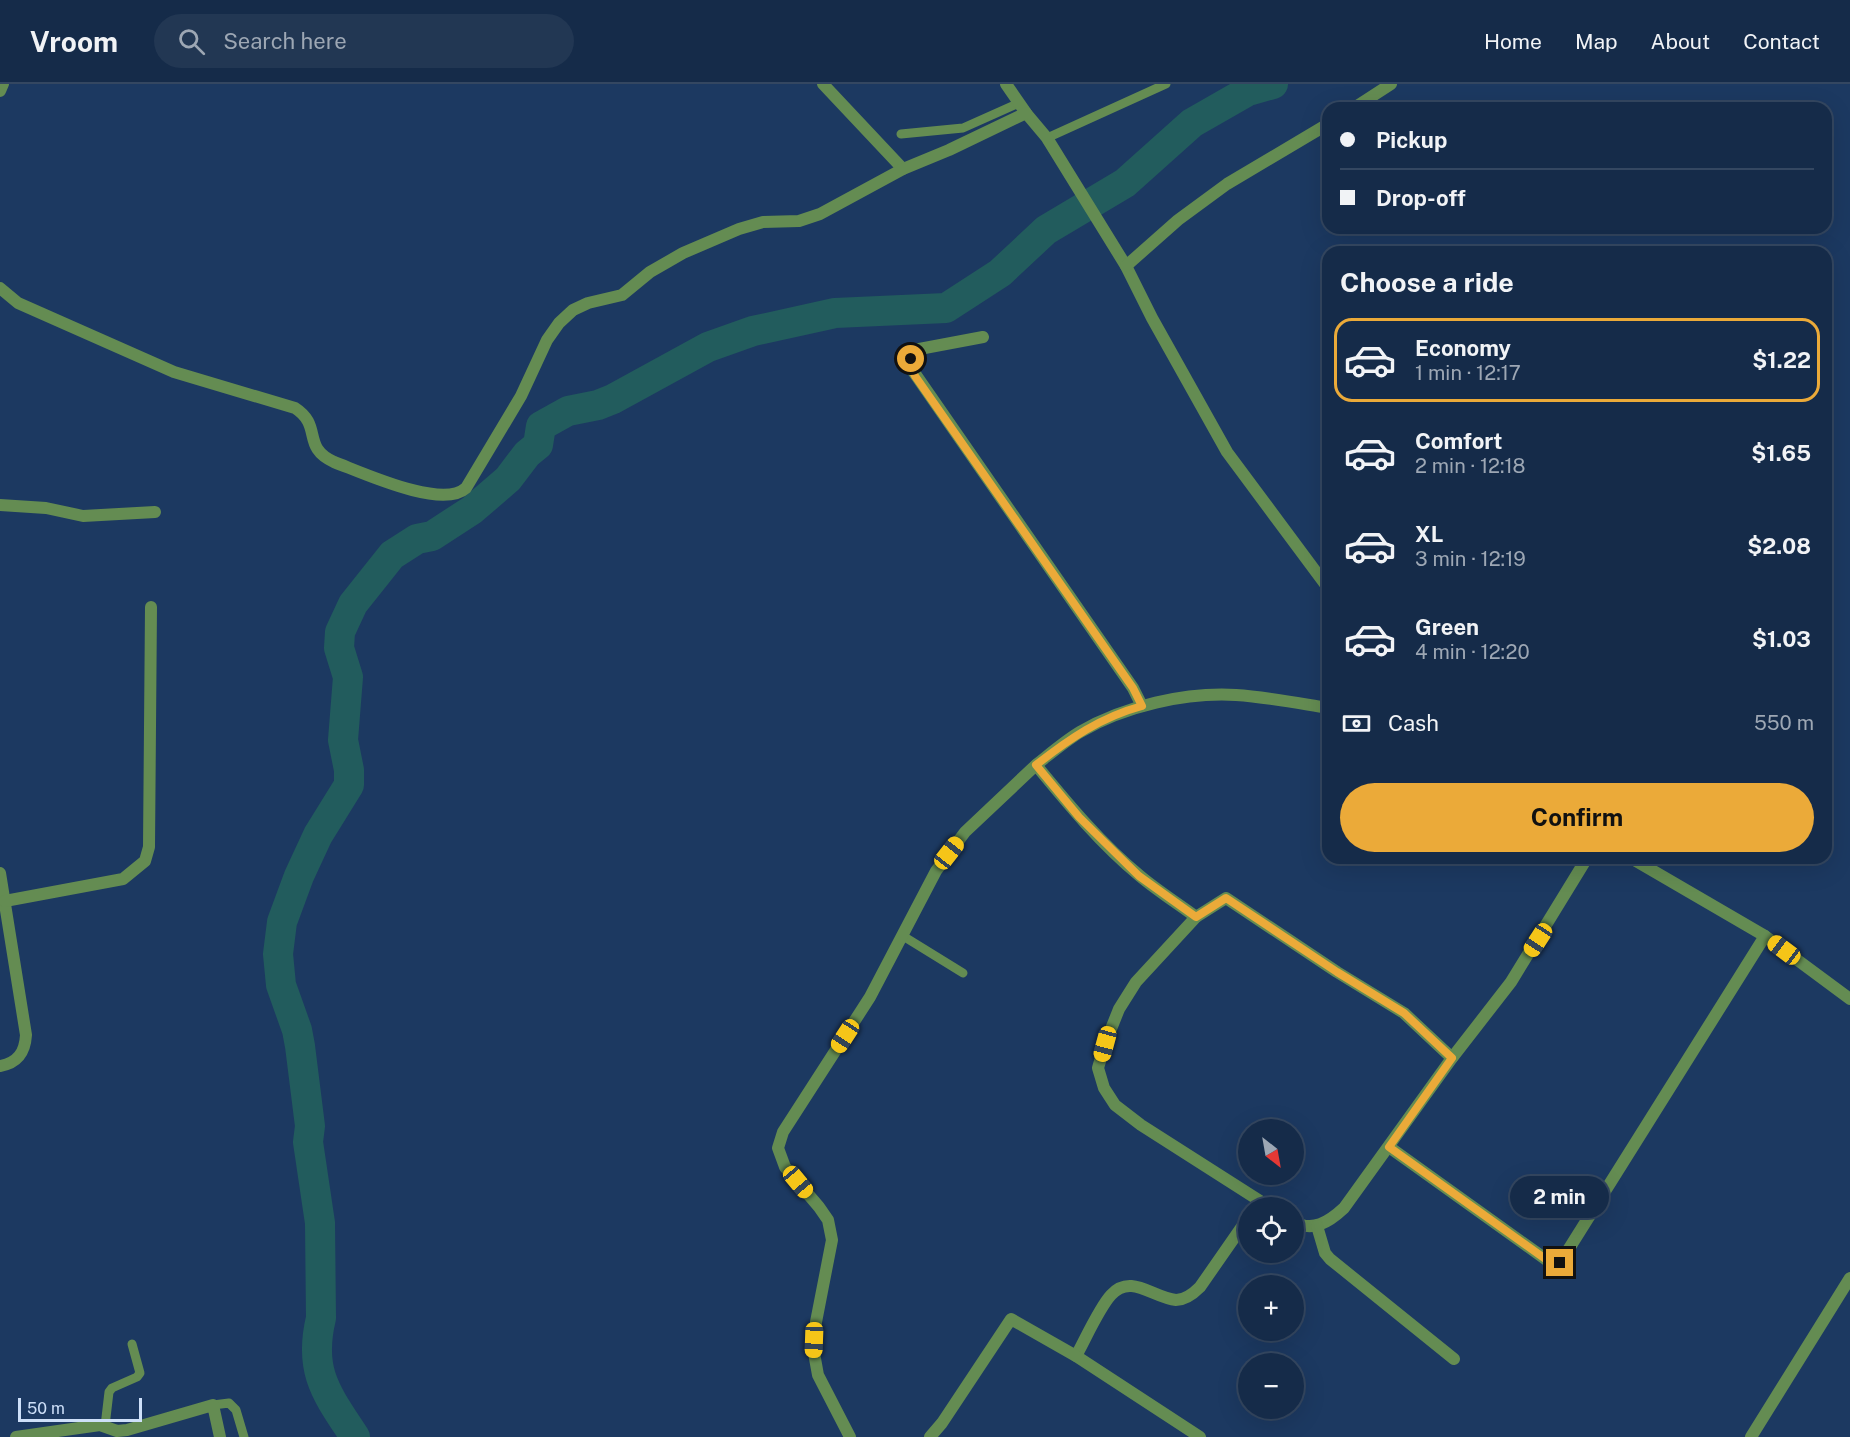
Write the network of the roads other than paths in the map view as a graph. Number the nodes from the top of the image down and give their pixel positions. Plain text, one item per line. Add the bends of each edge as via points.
1 (3, 84) edge
2 (823, 84) edge
3 (1006, 84) edge
4 (1166, 84) edge
5 (1391, 84) edge
6 (0, 91) edge
7 (1363, 102) edge
8 (1022, 108) junction
9 (1322, 128) edge
10 (901, 134) dead end
11 (1047, 138) junction
12 (903, 169) junction
13 (1126, 266) junction
14 (0, 288) edge
15 (983, 337) dead end
16 (0, 505) edge
17 (155, 512) dead end
18 (1322, 580) edge
19 (151, 607) dead end
20 (1142, 706) junction
21 (1322, 707) edge
22 (1036, 765) junction
23 (1583, 864) edge
24 (1641, 864) edge
25 (0, 873) edge
26 (5, 901) junction
27 (1196, 917) junction
28 (4, 925) edge
29 (903, 936) junction
30 (1765, 936) junction
31 (963, 973) dead end
32 (1850, 999) edge
33 (1452, 1058) junction
34 (0, 1066) edge
35 (1389, 1147) junction
36 (1250, 1197) edge
37 (1304, 1226) edge
38 (1317, 1226) junction
39 (1238, 1232) edge
40 (1850, 1278) edge
41 (132, 1344) dead end
42 (1076, 1356) junction
43 (1454, 1359) dead end
44 (213, 1405) junction
45 (105, 1426) junction
46 (16, 1437) edge
47 (220, 1437) edge
48 (244, 1437) edge
49 (850, 1437) edge
50 (930, 1437) edge
51 (1200, 1437) edge
52 (1751, 1437) edge

1 - 6 street
2 - 12 street
3 - 8 street
4 - 11 lane
5 - 7 street
8 - 10 lane via 957,130
8 - 11 street
8 - 12 street via 949,150
9 - 13 street via 1227,184
11 - 13 street
12 - 14 street via 812,218 763,222 739,229 683,253 650,272 622,295 573,310 547,340 521,396 459,494 404,489 334,462 316,449 307,417 295,408 174,372 18,303
13 - 18 street via 1227,452
15 - 20 street via 914,350 911,368
16 - 17 street via 46,508 83,516
19 - 26 street via 149,847 145,861 123,879
20 - 21 street via 1234,695
20 - 22 street via 1080,732
22 - 27 street via 1079,817 1139,876
22 - 29 street via 965,832 936,871
23 - 33 street via 1511,982
24 - 30 street
25 - 26 street
26 - 28 street
27 - 33 street via 1226,898 1404,1013
27 - 36 street via 1136,982 1119,1009 1098,1068 1115,1105
28 - 34 street via 26,1035 21,1056
29 - 31 lane
29 - 49 street via 870,998 783,1131 778,1148 785,1167 828,1220 832,1240 816,1322 815,1364
30 - 32 street
30 - 35 street via 1560,1263 1551,1263
33 - 35 street
35 - 38 street via 1344,1208
37 - 38 street
38 - 43 street via 1330,1258
39 - 42 street via 1191,1295 1176,1300 1132,1285 1121,1287 1110,1296
40 - 52 street
41 - 45 lane via 140,1373 109,1392
42 - 50 street via 1011,1319
42 - 51 street
44 - 45 street via 127,1430
44 - 47 street
44 - 48 lane via 229,1403 236,1410
45 - 46 street

